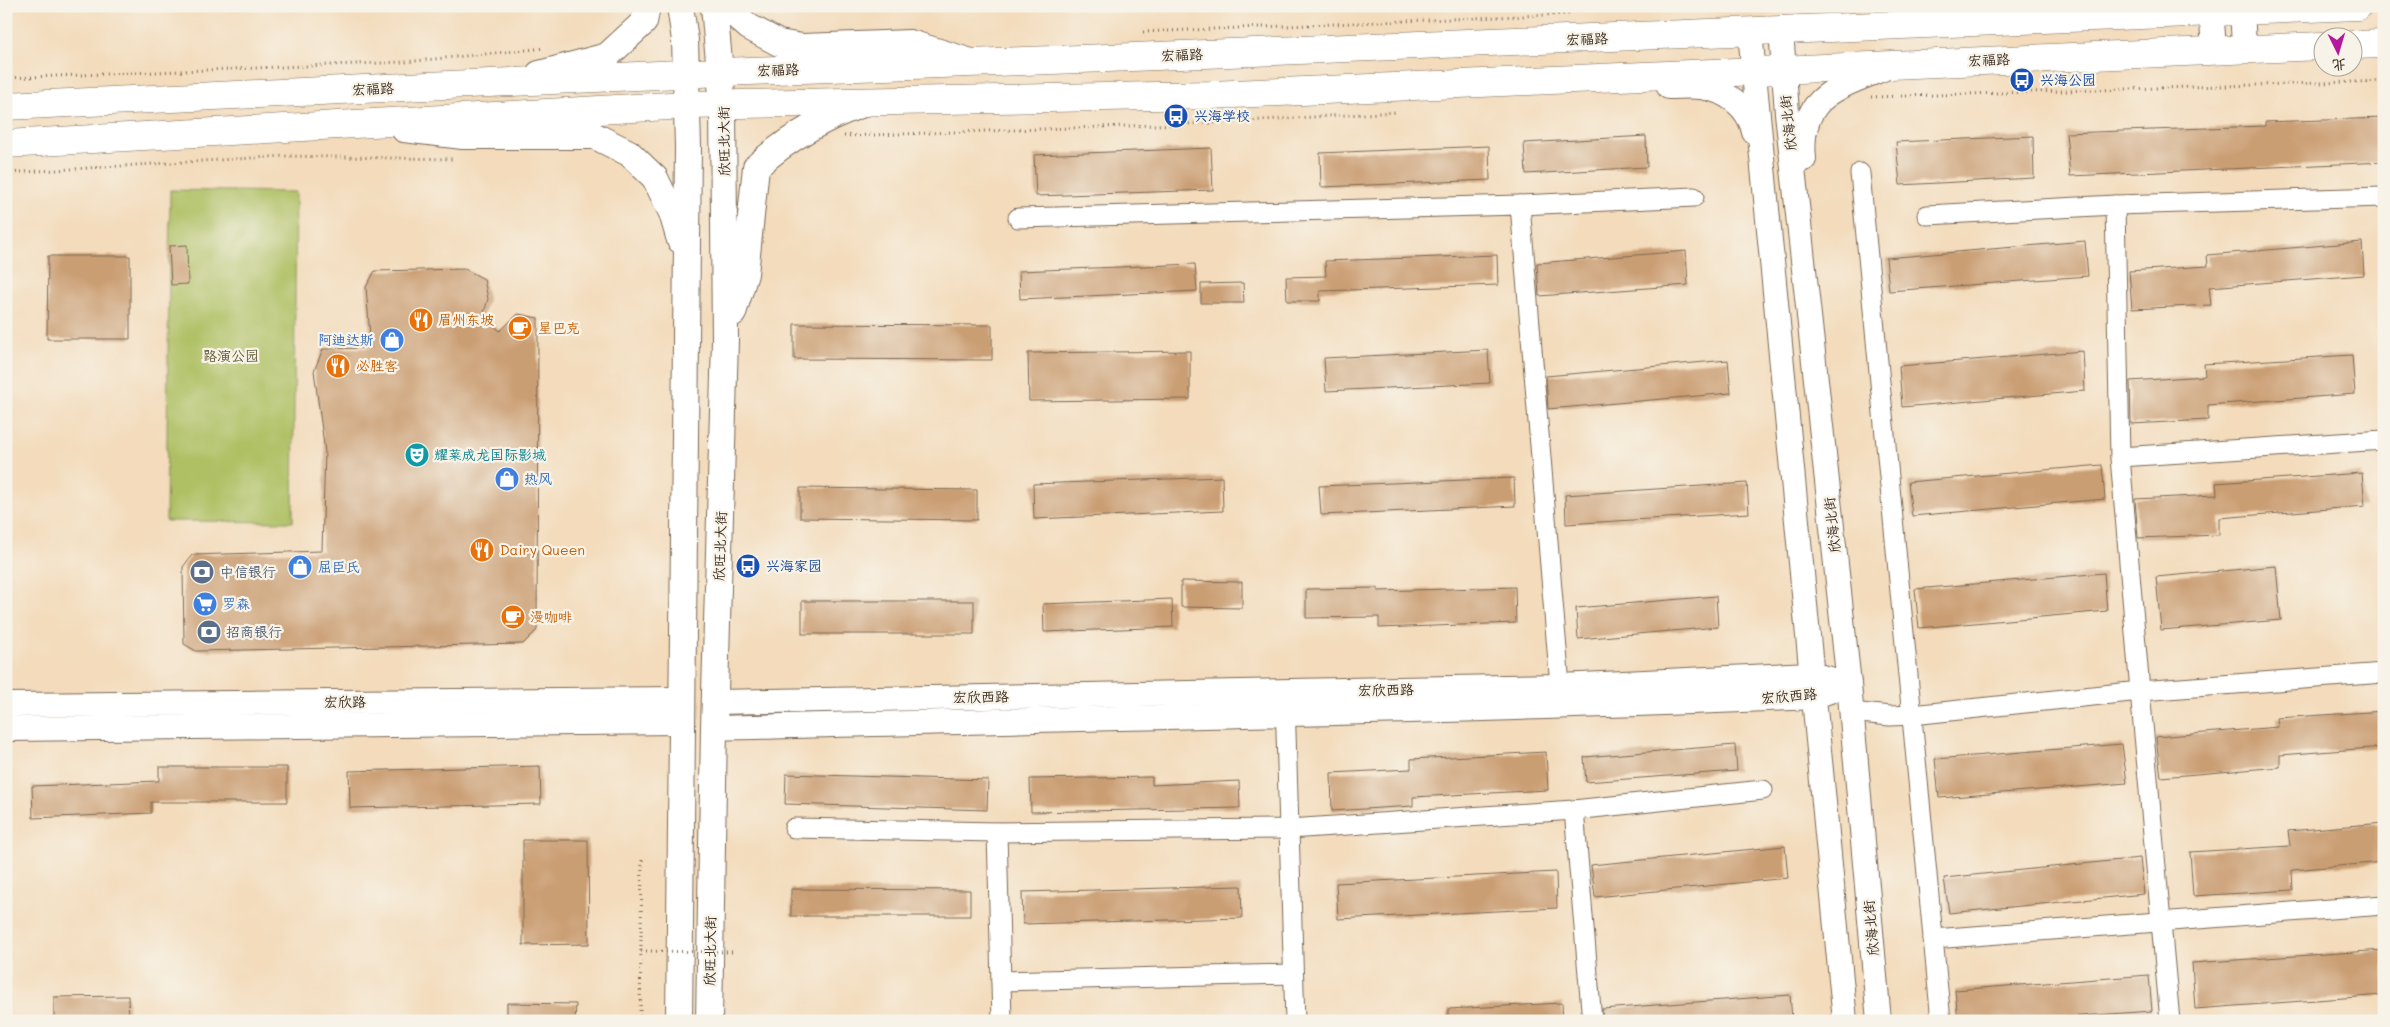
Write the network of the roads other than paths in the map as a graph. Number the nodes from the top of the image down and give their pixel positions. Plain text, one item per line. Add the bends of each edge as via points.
1 (647, 6) edge
2 (680, 6) edge
3 (714, 6) edge
4 (730, 6) edge
5 (2358, 6) edge
6 (2211, 9) edge
7 (2242, 9) edge
8 (1781, 30) junction
9 (1750, 32) junction
10 (2384, 44) edge
11 (2362, 45) edge
12 (2312, 46) edge
13 (2244, 49) junction
14 (2214, 50) junction
15 (974, 63) junction
16 (1896, 64) junction
17 (1783, 69) junction
18 (1752, 71) junction
19 (721, 72) junction
20 (686, 74) junction
21 (1538, 81) junction
22 (495, 83) junction
23 (866, 103) junction
24 (687, 105) junction
25 (6, 106) edge
26 (723, 106) junction
27 (363, 124) junction
28 (6, 144) edge
29 (1762, 172) junction
30 (1860, 173) dead end
31 (1694, 197) dead end
32 (2384, 197) edge
33 (1520, 205) junction
34 (2115, 205) junction
35 (1927, 215) dead end
36 (1018, 218) dead end
37 (686, 260) junction
38 (1808, 303) junction
39 (725, 340) junction
40 (2384, 440) edge
41 (2120, 457) junction
42 (2384, 673) edge
43 (1849, 684) junction
44 (1560, 686) junction
45 (1812, 686) junction
46 (2140, 691) junction
47 (715, 702) junction
48 (1285, 702) junction
49 (6, 705) edge
50 (683, 711) junction
51 (1851, 712) junction
52 (1912, 715) junction
53 (714, 728) junction
54 (6, 729) edge
55 (1763, 790) dead end
56 (1574, 810) junction
57 (794, 828) dead end
58 (1288, 829) junction
59 (998, 832) junction
60 (2384, 905) edge
61 (2162, 923) junction
62 (1933, 939) junction
63 (1293, 974) junction
64 (1001, 981) junction
65 (680, 1021) edge
66 (709, 1021) edge
67 (1002, 1021) edge
68 (1295, 1021) edge
69 (1592, 1021) edge
70 (1845, 1021) edge
71 (1879, 1021) edge
72 (1941, 1021) edge
73 (2170, 1021) edge

1 - 22 main road via 644,22 607,56
2 - 20 main road
3 - 19 main road, 欣旺北大街
4 - 15 main road via 749,27 779,43 802,47 910,43
5 - 7 main road, 宏福路
6 - 7 main road, 宏福路
6 - 8 main road, 宏福路
6 - 14 street
7 - 13 street
8 - 9 main road, 宏福路
8 - 17 street, 欣海北街
9 - 15 main road, 宏福路
9 - 18 street
10 - 11 main road
12 - 13 main road, 宏福路
13 - 14 main road, 宏福路
14 - 16 main road, 宏福路
15 - 19 main road, 宏福路
16 - 17 main road, 宏福路
16 - 38 street via 1837,86 1818,102 1806,122 1802,140 1812,238
17 - 18 main road, 宏福路
17 - 38 street, 欣海北街
18 - 21 main road, 宏福路
18 - 29 street
19 - 20 main road, 宏福路
19 - 26 main road, 欣旺北大街
20 - 22 main road, 宏福路
20 - 24 main road
21 - 23 main road, 宏福路 via 1211,95
21 - 29 street via 1610,87 1702,87 1725,95 1739,103 1752,123
22 - 25 main road, 宏福路
23 - 26 main road, 宏福路
23 - 39 main road via 803,130 756,167 745,274
24 - 26 main road, 宏福路
24 - 27 main road, 宏福路
24 - 37 main road
26 - 39 main road, 欣旺北大街
27 - 28 main road, 宏福路
27 - 37 main road via 463,136 594,136 629,153 655,178 672,213
29 - 45 street
30 - 52 street
31 - 33 street
32 - 34 street
33 - 36 street
33 - 44 street
34 - 35 street
34 - 41 street
37 - 50 main road
38 - 43 street, 欣海北街
39 - 47 main road, 欣旺北大街
40 - 41 street
41 - 46 street
42 - 46 street
43 - 45 street, 宏欣西路
43 - 51 street, 欣海北街
44 - 45 street, 宏欣西路
44 - 48 street, 宏欣西路
45 - 48 street, 宏欣西路 via 1562,708
45 - 70 street
46 - 52 street
46 - 61 street
47 - 48 street, 宏欣西路
47 - 53 main road, 欣旺北大街
48 - 53 street, 宏欣西路
48 - 58 street
49 - 50 street, 宏欣路
50 - 54 street, 宏欣路
50 - 65 main road
51 - 52 street
51 - 71 street, 欣海北街
52 - 62 street
53 - 66 main road, 欣旺北大街
55 - 56 street
56 - 58 street
56 - 69 street
57 - 59 street
58 - 59 street
58 - 63 street
59 - 64 street
60 - 61 street
61 - 62 street
61 - 73 street
62 - 72 street
63 - 64 street
63 - 68 street
64 - 67 street

